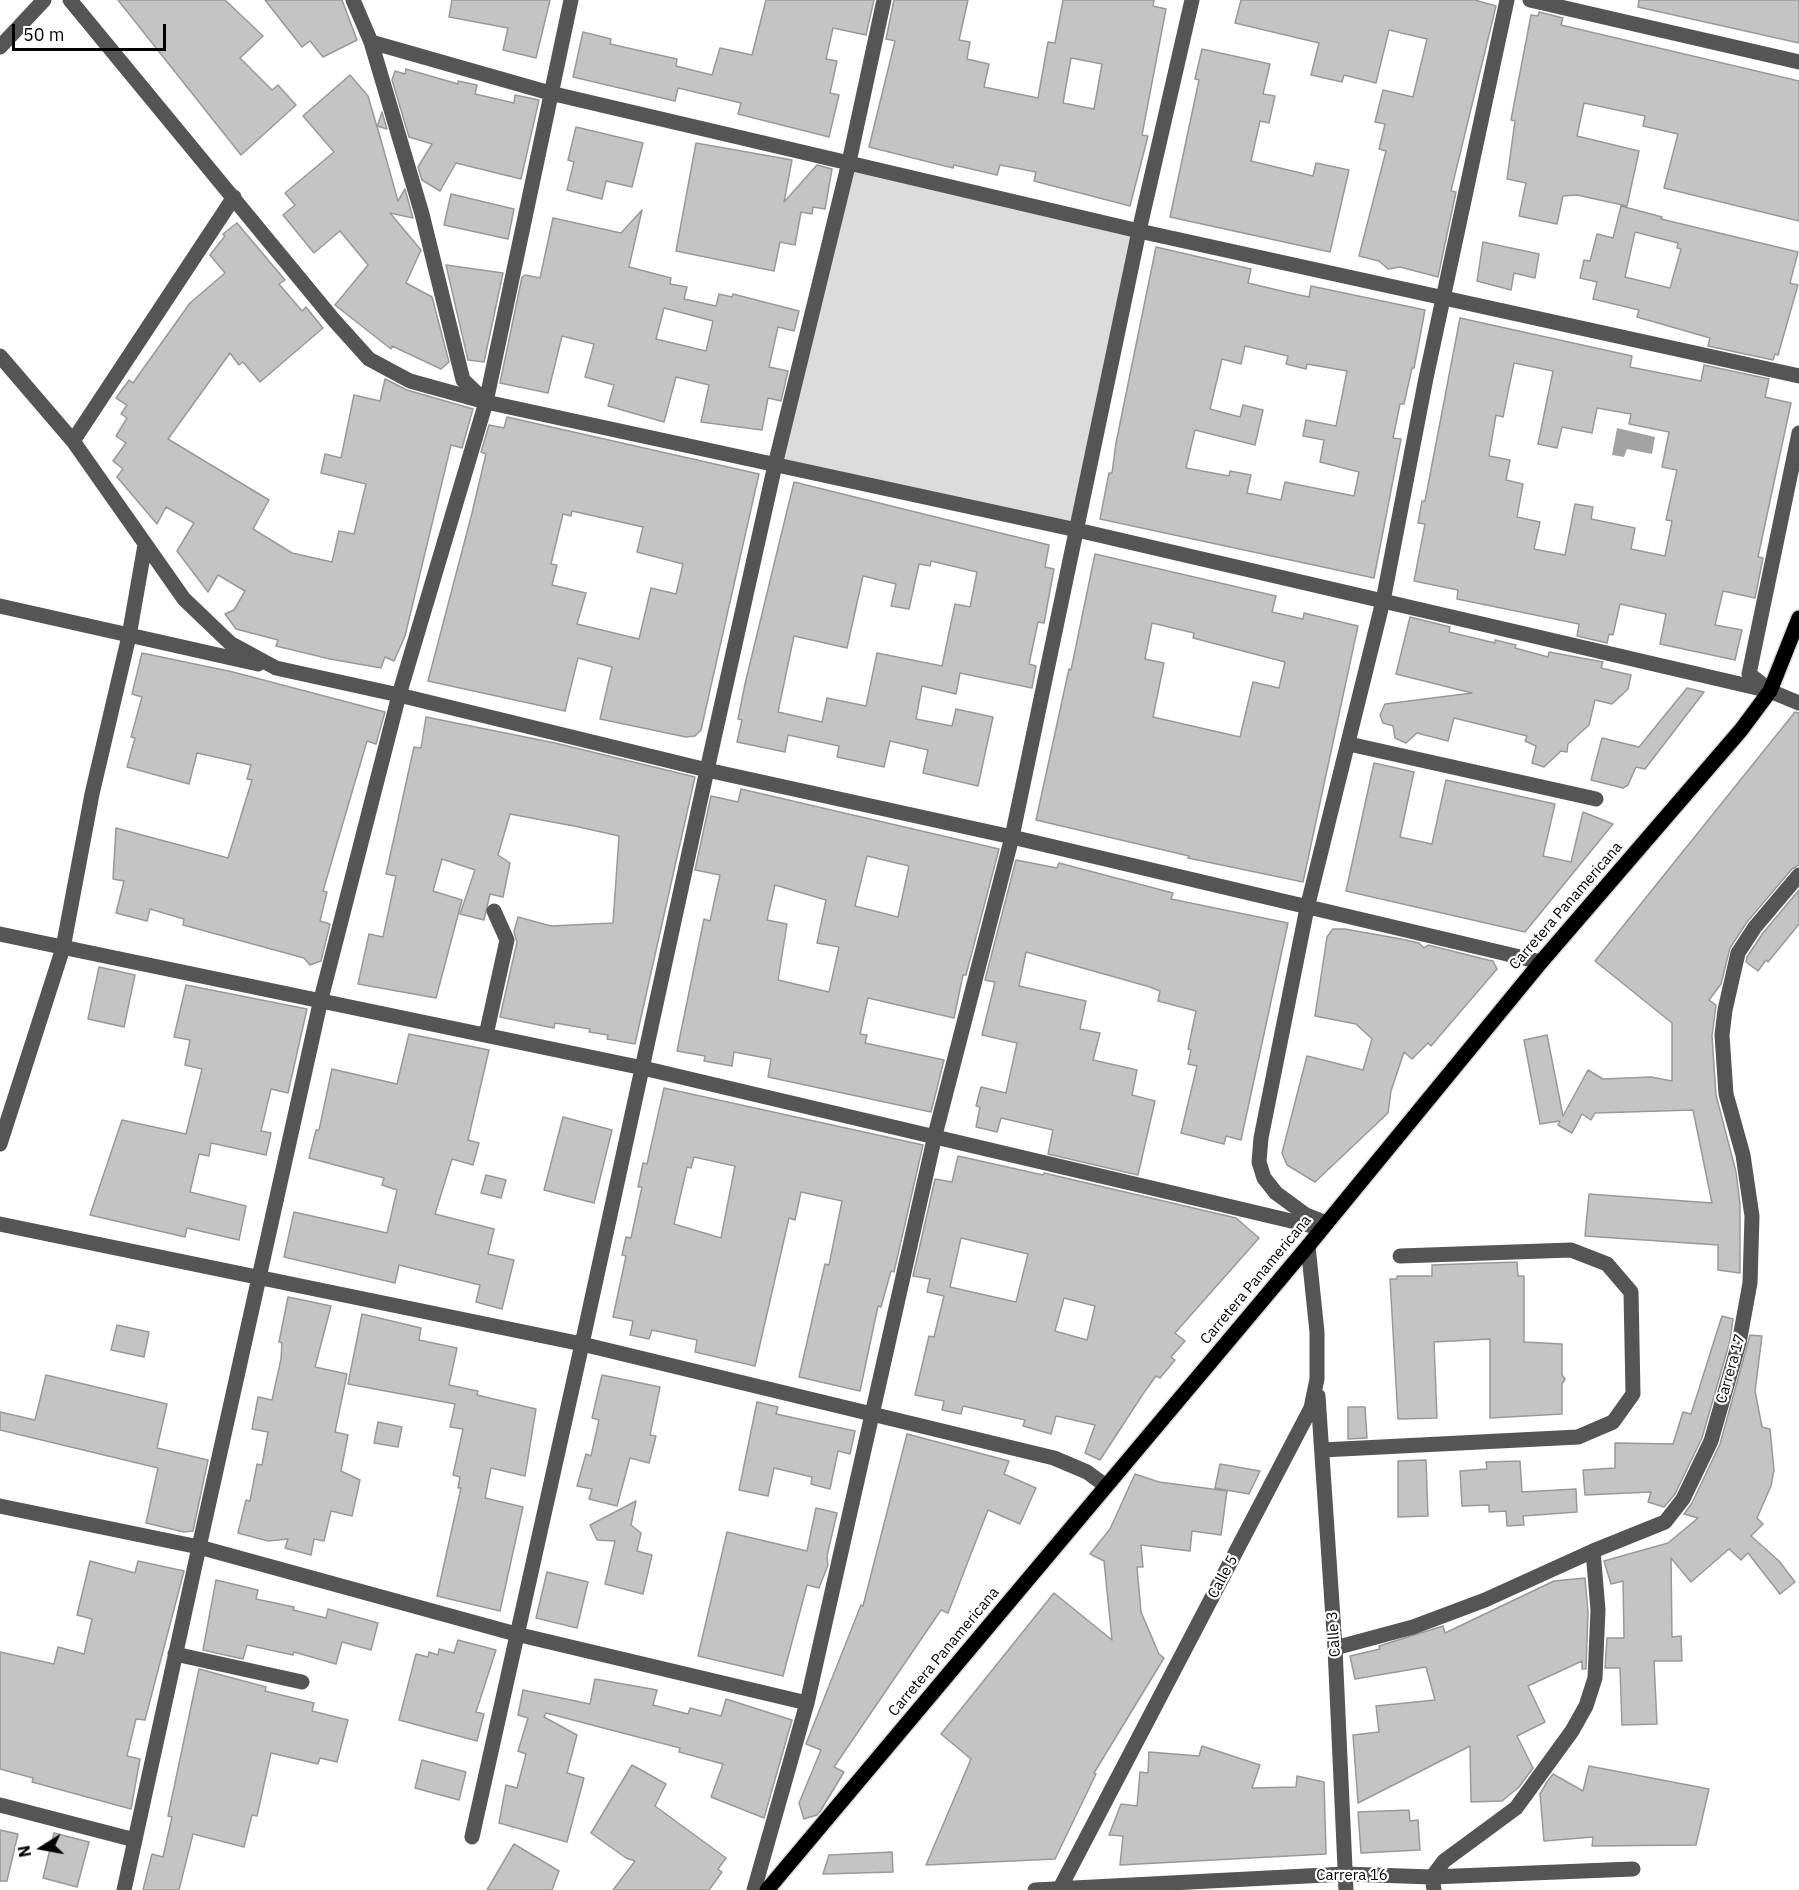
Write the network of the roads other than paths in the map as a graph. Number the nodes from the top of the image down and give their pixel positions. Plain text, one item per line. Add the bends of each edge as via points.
1 (44, 0) edge
2 (70, 0) edge
3 (353, 0) edge
4 (571, 0) edge
5 (884, 0) edge
6 (1192, 0) edge
7 (1507, 0) edge
8 (1530, 0) edge
9 (371, 42) junction
10 (0, 47) edge
11 (1799, 62) edge
12 (550, 93) junction
13 (849, 162) junction
14 (234, 197) junction
15 (1139, 231) junction
16 (1445, 297) junction
17 (0, 356) edge
18 (1799, 376) edge
19 (486, 402) junction
20 (1799, 433) edge
21 (72, 441) junction
22 (776, 465) junction
23 (1077, 530) junction
24 (145, 545) junction
25 (1383, 601) junction
26 (0, 606) edge
27 (1799, 618) edge
28 (129, 636) junction
29 (276, 668) junction
30 (1770, 691) junction
31 (399, 694) junction
32 (1799, 703) edge
33 (1349, 744) junction
34 (706, 770) junction
35 (1596, 799) dead end
36 (1012, 837) junction
37 (1799, 874) edge
38 (1306, 908) junction
39 (494, 911) dead end
40 (0, 934) edge
41 (63, 948) junction
42 (1541, 962) junction
43 (321, 999) junction
44 (486, 1035) junction
45 (643, 1068) junction
46 (935, 1135) junction
47 (0, 1144) edge
48 (0, 1224) edge
49 (1323, 1226) junction
50 (1308, 1246) junction
51 (1400, 1256) dead end
52 (258, 1276) junction
53 (582, 1344) junction
54 (1317, 1379) junction
55 (872, 1415) junction
56 (1322, 1450) junction
57 (1106, 1486) junction
58 (0, 1506) edge
59 (199, 1547) junction
60 (1593, 1551) junction
61 (516, 1634) junction
62 (1335, 1648) junction
63 (175, 1654) junction
64 (302, 1682) dead end
65 (807, 1703) junction
66 (0, 1805) edge
67 (472, 1837) dead end
68 (135, 1840) junction
69 (1633, 1869) dead end
70 (1345, 1874) junction
71 (1433, 1883) edge
72 (1059, 1889) edge
73 (124, 1890) edge
74 (754, 1890) edge
75 (767, 1890) edge
76 (1035, 1890) edge
77 (1346, 1890) edge

1 - 10 street
2 - 14 street
3 - 9 street
4 - 12 street
5 - 13 street
6 - 15 street
7 - 16 street
8 - 11 street
9 - 12 street
9 - 19 street via 422,214 463,380
12 - 13 street
12 - 19 street
13 - 15 street
13 - 22 street
14 - 19 street via 369,360 411,381
14 - 21 street
15 - 16 street
15 - 23 street
16 - 18 street
16 - 25 street
17 - 21 street
19 - 22 street
19 - 31 street
20 - 30 street via 1749,674
21 - 24 street
22 - 23 street
22 - 34 street
23 - 25 street
23 - 36 street
24 - 28 street
24 - 29 street via 184,599 230,643
25 - 30 street
25 - 33 street
26 - 28 street
27 - 30 main road, Carretera Panamericana
28 - 29 street
28 - 41 street via 92,794
29 - 31 street
30 - 32 street
30 - 42 main road, Carretera Panamericana via 1741,730
31 - 34 street
31 - 43 street
33 - 35 street
33 - 38 street
34 - 36 street
34 - 45 street
36 - 38 street
36 - 46 street
37 - 60 street, Carrera 17 via 1738,953 1725,1010 1722,1035 1726,1094 1743,1155 1752,1216 1750,1283 1731,1374 1710,1441 1683,1499 1665,1522
38 - 42 street
38 - 49 street via 1259,1161 1264,1178 1276,1193
39 - 44 street via 507,940
40 - 41 street
41 - 43 street
41 - 47 street
42 - 49 main road, Carretera Panamericana
43 - 44 street
43 - 52 street
44 - 45 street
45 - 46 street
45 - 53 street
46 - 49 street
46 - 55 street
48 - 52 street
49 - 50 main road, Carretera Panamericana
50 - 54 street, Calle 5 via 1317,1332
50 - 57 main road, Carretera Panamericana
51 - 56 street via 1571,1250 1607,1264 1631,1292 1633,1394 1613,1422 1578,1437
52 - 53 street
52 - 59 street
53 - 55 street
53 - 61 street
54 - 56 street, Calle 3
54 - 72 street, Calle 5 via 1311,1407
55 - 57 street via 1054,1458 1087,1472
55 - 65 street
56 - 62 street, Calle 3
57 - 75 main road, Carretera Panamericana
58 - 59 street
59 - 61 street
59 - 63 street
60 - 62 street, Carrera 17 via 1449,1614
60 - 71 street via 1598,1610 1595,1678 1586,1706 1516,1808 1444,1861
61 - 65 street
61 - 67 street
62 - 70 street, Calle 3
63 - 64 street
63 - 68 street
65 - 74 street
66 - 68 street
68 - 73 street
69 - 71 street, Carrera 16
70 - 71 street, Carrera 16
70 - 72 street, Carrera 16
70 - 77 street, Calle 3
72 - 76 street, Carrera 16

